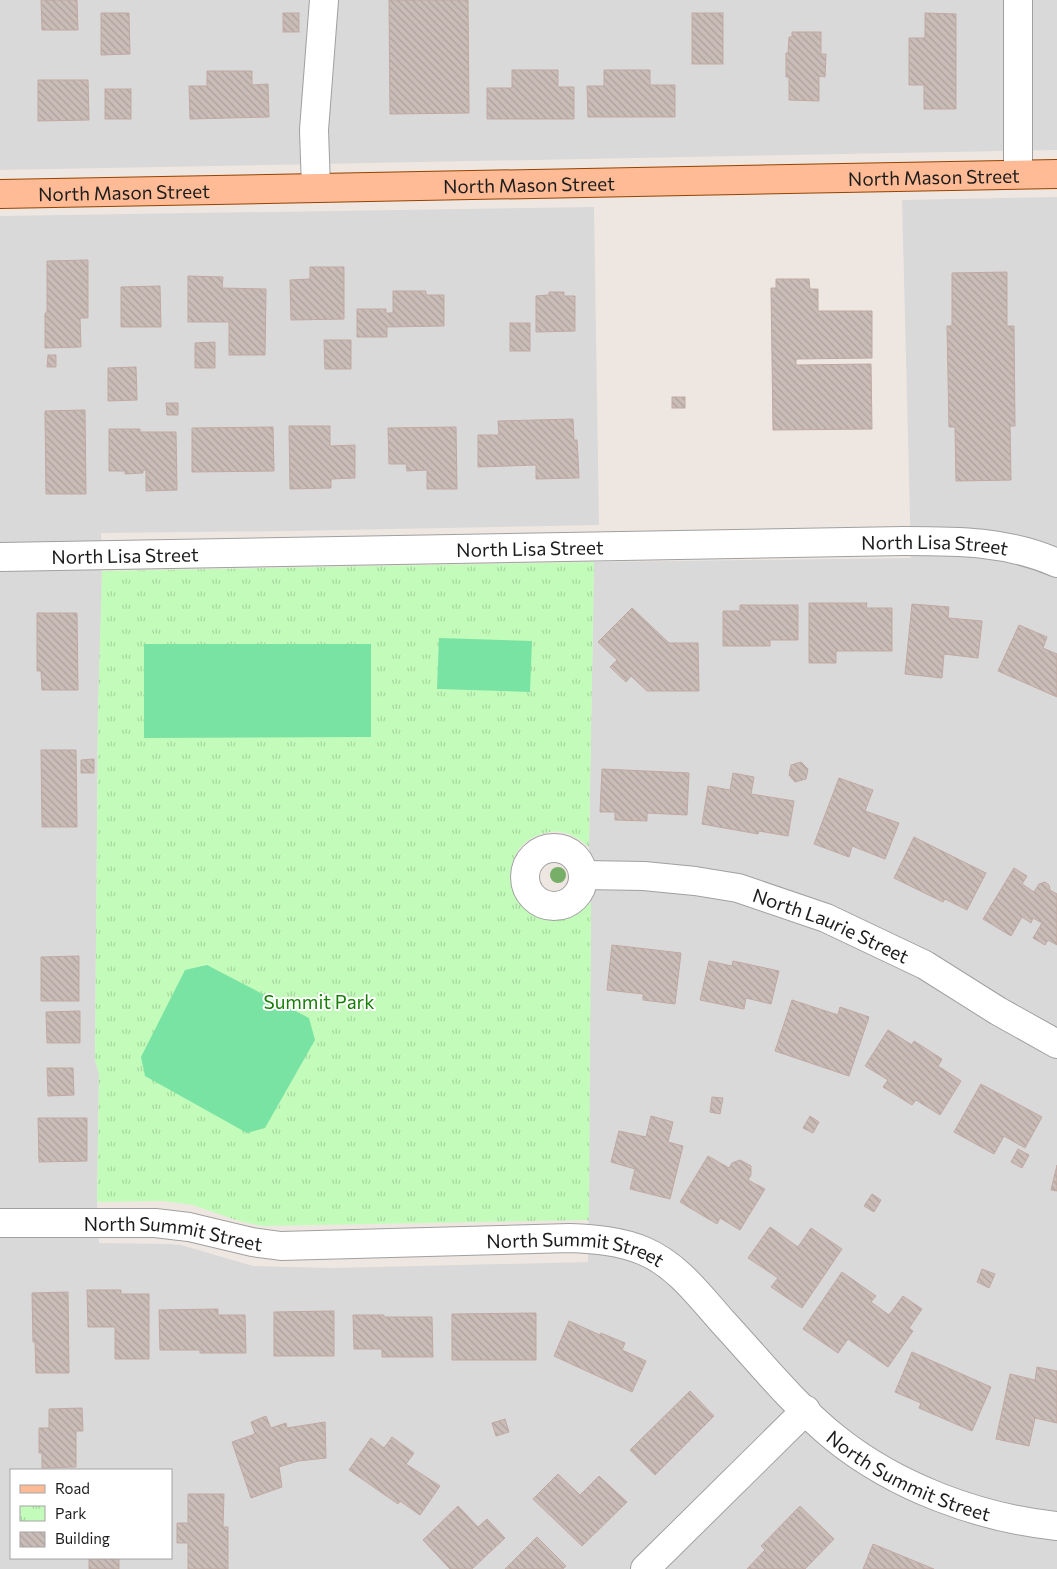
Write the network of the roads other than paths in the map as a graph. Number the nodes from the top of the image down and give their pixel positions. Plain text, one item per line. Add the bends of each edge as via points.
1 (324, 0) edge
2 (1018, 0) edge
3 (1018, 174) junction
4 (1057, 174) edge
5 (316, 188) junction
6 (0, 194) edge
7 (0, 557) edge
8 (1057, 563) edge
9 (583, 875) dead end
10 (1057, 1044) edge
11 (0, 1223) edge
12 (806, 1410) junction
13 (1057, 1526) edge
14 (645, 1569) edge

1 - 5 street via 314,130
2 - 3 street
3 - 4 main road, North Mason Street
3 - 5 main road, North Mason Street
5 - 6 main road, North Mason Street
7 - 8 street, North Lisa Street via 904,541 987,543
9 - 10 street, North Laurie Street via 644,876 738,888 826,918 925,965
11 - 12 street, North Summit Street via 155,1223 281,1246 570,1238 618,1243 644,1251 682,1276
12 - 13 street, North Summit Street via 835,1438 863,1458 944,1499 981,1512
12 - 14 street

